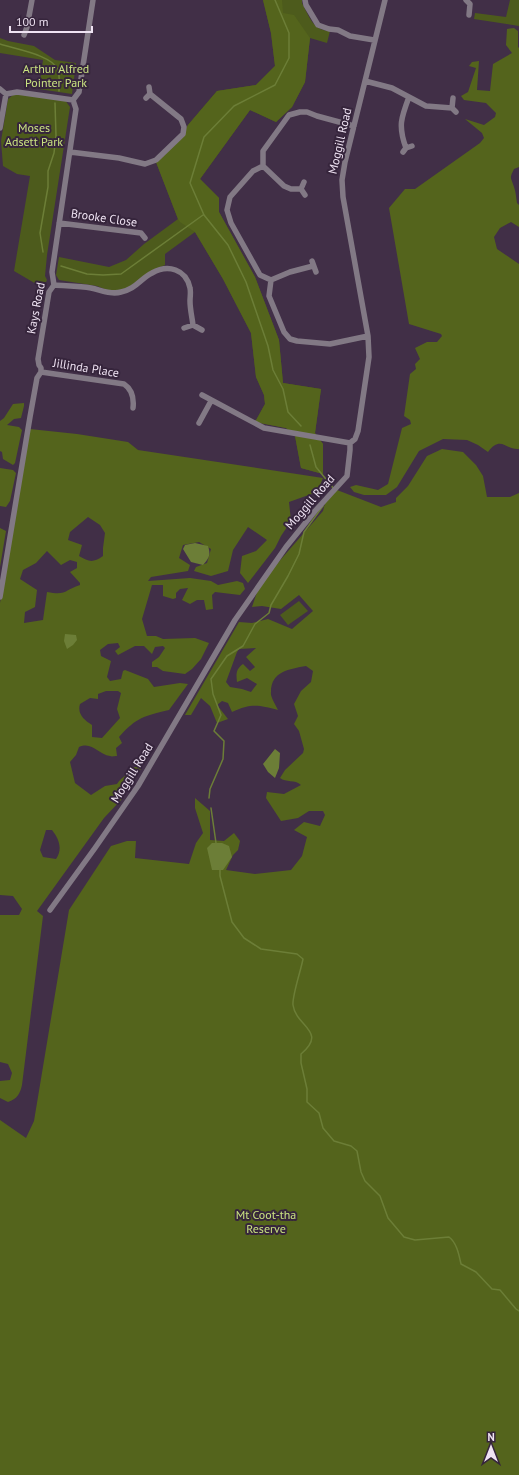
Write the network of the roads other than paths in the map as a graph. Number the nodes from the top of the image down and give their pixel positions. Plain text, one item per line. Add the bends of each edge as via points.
1 (32, 0) edge
2 (93, 0) edge
3 (304, 0) edge
4 (385, 0) edge
5 (466, 0) edge
6 (469, 15) dead end
7 (24, 35) dead end
8 (374, 40) junction
9 (365, 81) junction
10 (149, 87) dead end
11 (0, 89) edge
12 (6, 94) junction
13 (409, 97) junction
14 (453, 98) dead end
15 (73, 100) junction
16 (354, 126) junction
17 (0, 128) edge
18 (407, 149) dead end
19 (70, 152) junction
20 (263, 166) junction
21 (304, 182) dead end
22 (301, 189) junction
23 (305, 195) dead end
24 (59, 223) junction
25 (145, 238) dead end
26 (316, 272) dead end
27 (271, 280) junction
28 (54, 284) junction
29 (193, 325) junction
30 (184, 328) dead end
31 (202, 330) dead end
32 (368, 336) junction
33 (41, 372) junction
34 (202, 395) dead end
35 (211, 401) junction
36 (133, 408) dead end
37 (200, 423) dead end
38 (350, 443) junction
39 (0, 597) edge
40 (50, 910) dead end

1 - 7 street
2 - 15 street, Kays Road via 79,92
3 - 8 street via 318,25 350,36
4 - 8 street, Moggill Road
5 - 6 street via 470,4
8 - 9 street, Moggill Road
9 - 13 street via 392,88
9 - 16 street, Moggill Road
10 - 19 street via 148,96 181,119 184,127 183,134 156,160 145,164
11 - 12 street
12 - 15 street via 17,92
12 - 17 street
13 - 14 street via 426,106 454,110
13 - 18 street via 400,127
15 - 19 street, Kays Road via 76,109
16 - 20 street via 306,112 289,115 263,150
16 - 32 street, Moggill Road via 344,162 343,197
19 - 24 street, Kays Road
20 - 22 street via 284,186
20 - 27 street via 253,171 230,197 227,210 231,223 260,275
21 - 22 street
22 - 23 street
24 - 25 street, Brooke Close via 141,233
24 - 28 street, Kays Road via 52,272
26 - 27 street via 312,263
27 - 32 street via 269,296 284,332 290,339 330,344
28 - 29 street via 120,293 134,288 151,273 169,267 177,270 190,288
28 - 33 street, Kays Road via 48,292 38,359
29 - 30 street
29 - 31 street
32 - 38 street, Moggill Road via 369,357 358,431
33 - 36 street, Jillinda Place via 124,384 133,396
33 - 39 street, Kays Road via 37,378
34 - 35 street
35 - 37 street
35 - 38 street via 264,428
38 - 40 street, Moggill Road via 347,476 286,547 235,620 138,786

